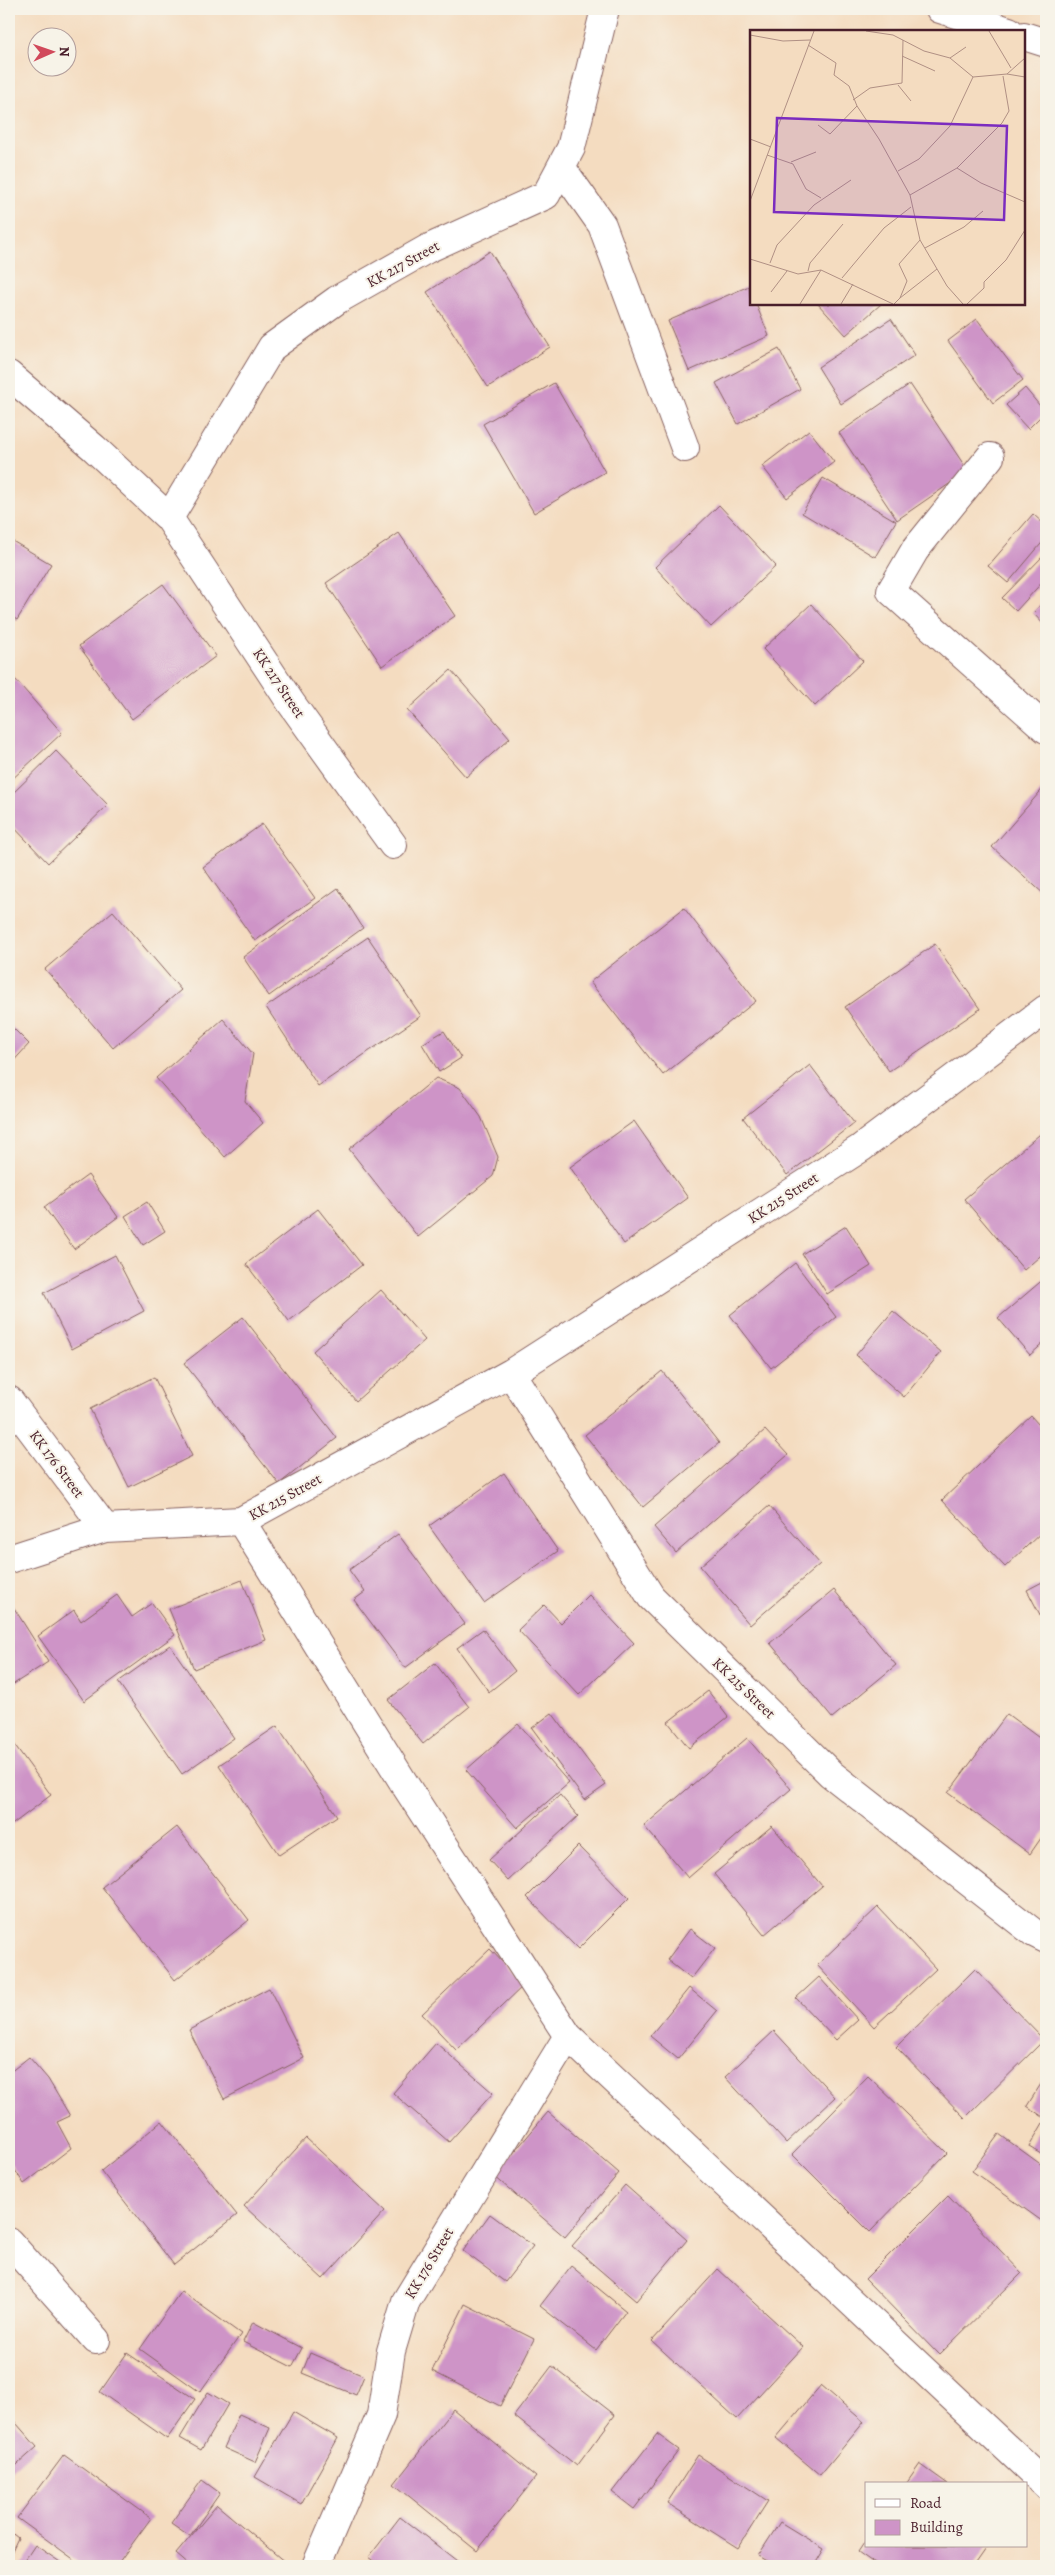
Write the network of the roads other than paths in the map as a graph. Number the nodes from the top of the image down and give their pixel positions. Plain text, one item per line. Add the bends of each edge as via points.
1 (605, 9) edge
2 (940, 9) edge
3 (1006, 30) edge
4 (1025, 36) edge
5 (1046, 43) edge
6 (561, 167) junction
7 (9, 375) edge
8 (685, 448) dead end
9 (990, 457) dead end
10 (169, 518) junction
11 (1046, 730) edge
12 (393, 845) dead end
13 (1046, 1009) edge
14 (511, 1373) junction
15 (9, 1400) edge
16 (241, 1521) junction
17 (105, 1528) junction
18 (9, 1559) edge
19 (1046, 1939) edge
20 (568, 2036) junction
21 (9, 2242) edge
22 (96, 2340) dead end
23 (1046, 2485) edge
24 (316, 2566) edge

1 - 6 street, KK 217 Street via 571,148
2 - 3 street
4 - 5 street
6 - 8 street via 602,225
6 - 10 street, KK 217 Street via 546,195 427,249 337,300 272,348
7 - 10 street, KK 217 Street
9 - 11 street via 914,550 891,591
10 - 12 street, KK 217 Street via 292,703
13 - 14 street, KK 215 Street via 861,1148
14 - 16 street, KK 215 Street
14 - 19 street, KK 215 Street via 650,1597 830,1774 1034,1933
15 - 17 street, KK 176 Street
16 - 17 street, KK 215 Street
16 - 20 street via 407,1788
17 - 18 street, KK 215 Street
20 - 23 street
20 - 24 street, KK 176 Street via 406,2301 391,2351 381,2415
21 - 22 street

